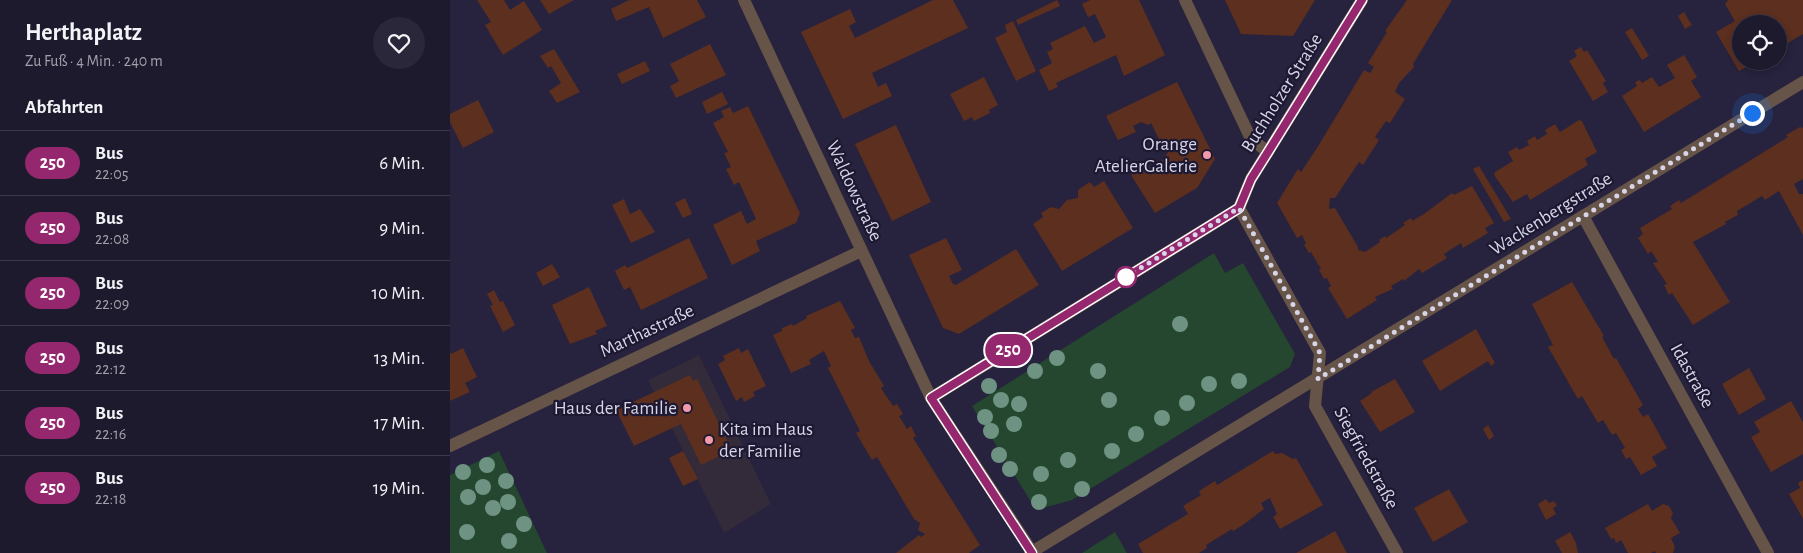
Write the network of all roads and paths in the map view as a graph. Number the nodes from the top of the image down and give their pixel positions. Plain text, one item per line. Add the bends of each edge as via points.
1 (744, 0) edge
2 (1185, 0) edge
3 (1362, 0) edge
4 (1803, 82) edge
5 (1268, 152) junction
6 (1239, 208) junction
7 (1583, 216) junction
8 (861, 251) junction
9 (1318, 379) junction
10 (931, 398) junction
11 (450, 446) edge
12 (1031, 552) edge
13 (1397, 553) edge
14 (1768, 553) edge

1 - 8 street, Waldowstraße
2 - 5 street via 1251,139
3 - 5 street, Buchholzer Straße
4 - 7 street, Wackenbergstraße
5 - 6 street, Buchholzer Straße via 1251,179
6 - 9 street, Siegfriedstraße via 1320,353
6 - 10 street
7 - 9 street, Wackenbergstraße
7 - 14 street, Idastraße
8 - 10 street, Waldowstraße
8 - 11 street, Marthastraße
9 - 12 street, Wackenbergstraße
9 - 13 street, Siegfriedstraße via 1315,406
10 - 12 street, Waldowstraße

